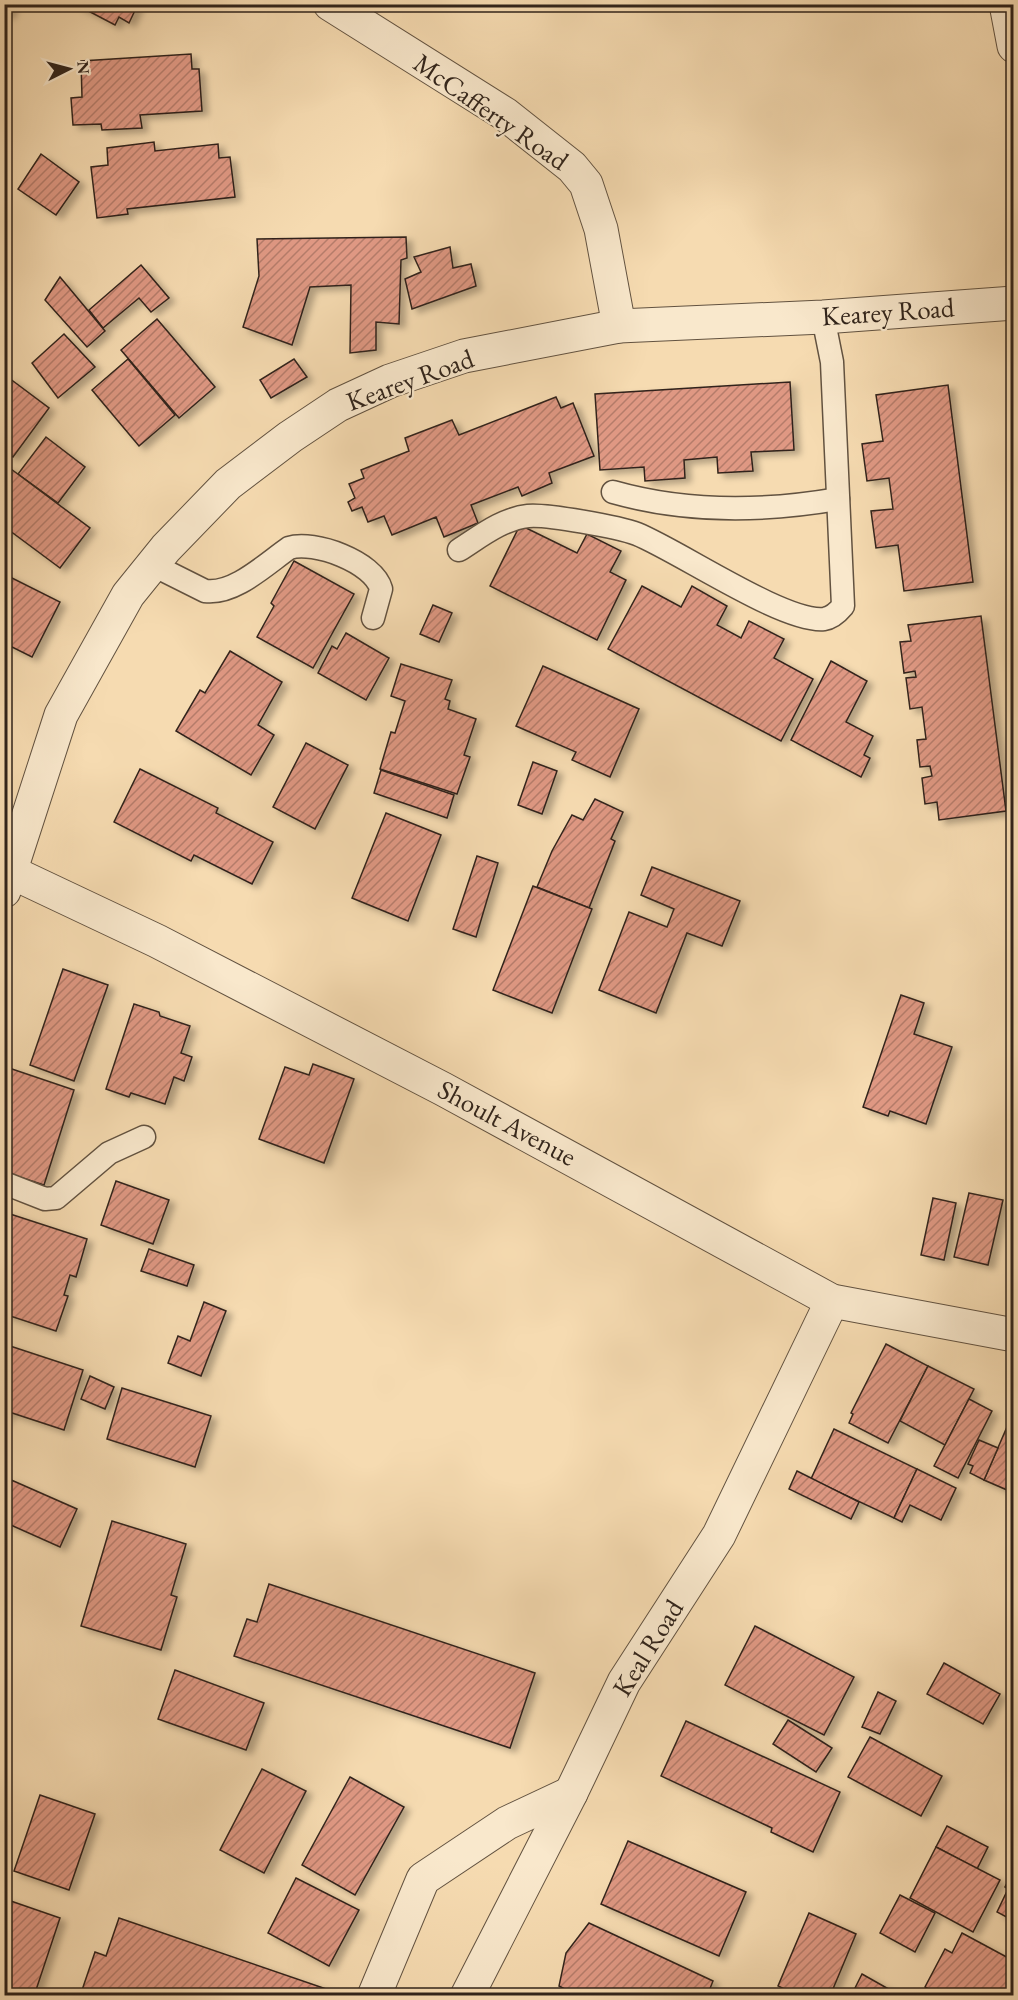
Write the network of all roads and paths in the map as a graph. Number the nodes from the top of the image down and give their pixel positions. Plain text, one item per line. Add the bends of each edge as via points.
1 (330, 4) edge
2 (1006, 4) edge
3 (1014, 46) edge
4 (1014, 303) edge
5 (823, 317) junction
6 (620, 326) junction
7 (613, 492) dead end
8 (838, 499) junction
9 (459, 550) dead end
10 (153, 565) junction
11 (373, 618) dead end
12 (8, 882) edge
13 (144, 1137) dead end
14 (4, 1183) edge
15 (832, 1301) junction
16 (1014, 1335) edge
17 (572, 1793) junction
18 (374, 1995) edge
19 (467, 1995) edge

1 - 6 street, McCafferty Road via 504,114 572,167 586,184 602,229
2 - 3 street
4 - 5 street, Kearey Road
5 - 6 street, Kearey Road
5 - 8 lane via 832,362
6 - 10 street, Kearey Road via 464,356 390,381 338,405 228,484
7 - 8 lane via 703,510 797,506
8 - 9 lane via 843,606 824,619 787,610 661,545 610,527 529,516 499,524
10 - 11 lane via 214,592 231,587 289,548 313,546 373,572 381,589
10 - 12 street, Kearey Road via 128,595 61,715
12 - 15 street, Shoult Avenue via 157,941 485,1110
13 - 14 lane via 109,1153 56,1198 45,1199
15 - 16 street, Shoult Avenue
15 - 17 street, Keal Road via 735,1505 624,1682
17 - 18 street via 507,1823 423,1879
17 - 19 street, Keal Road

